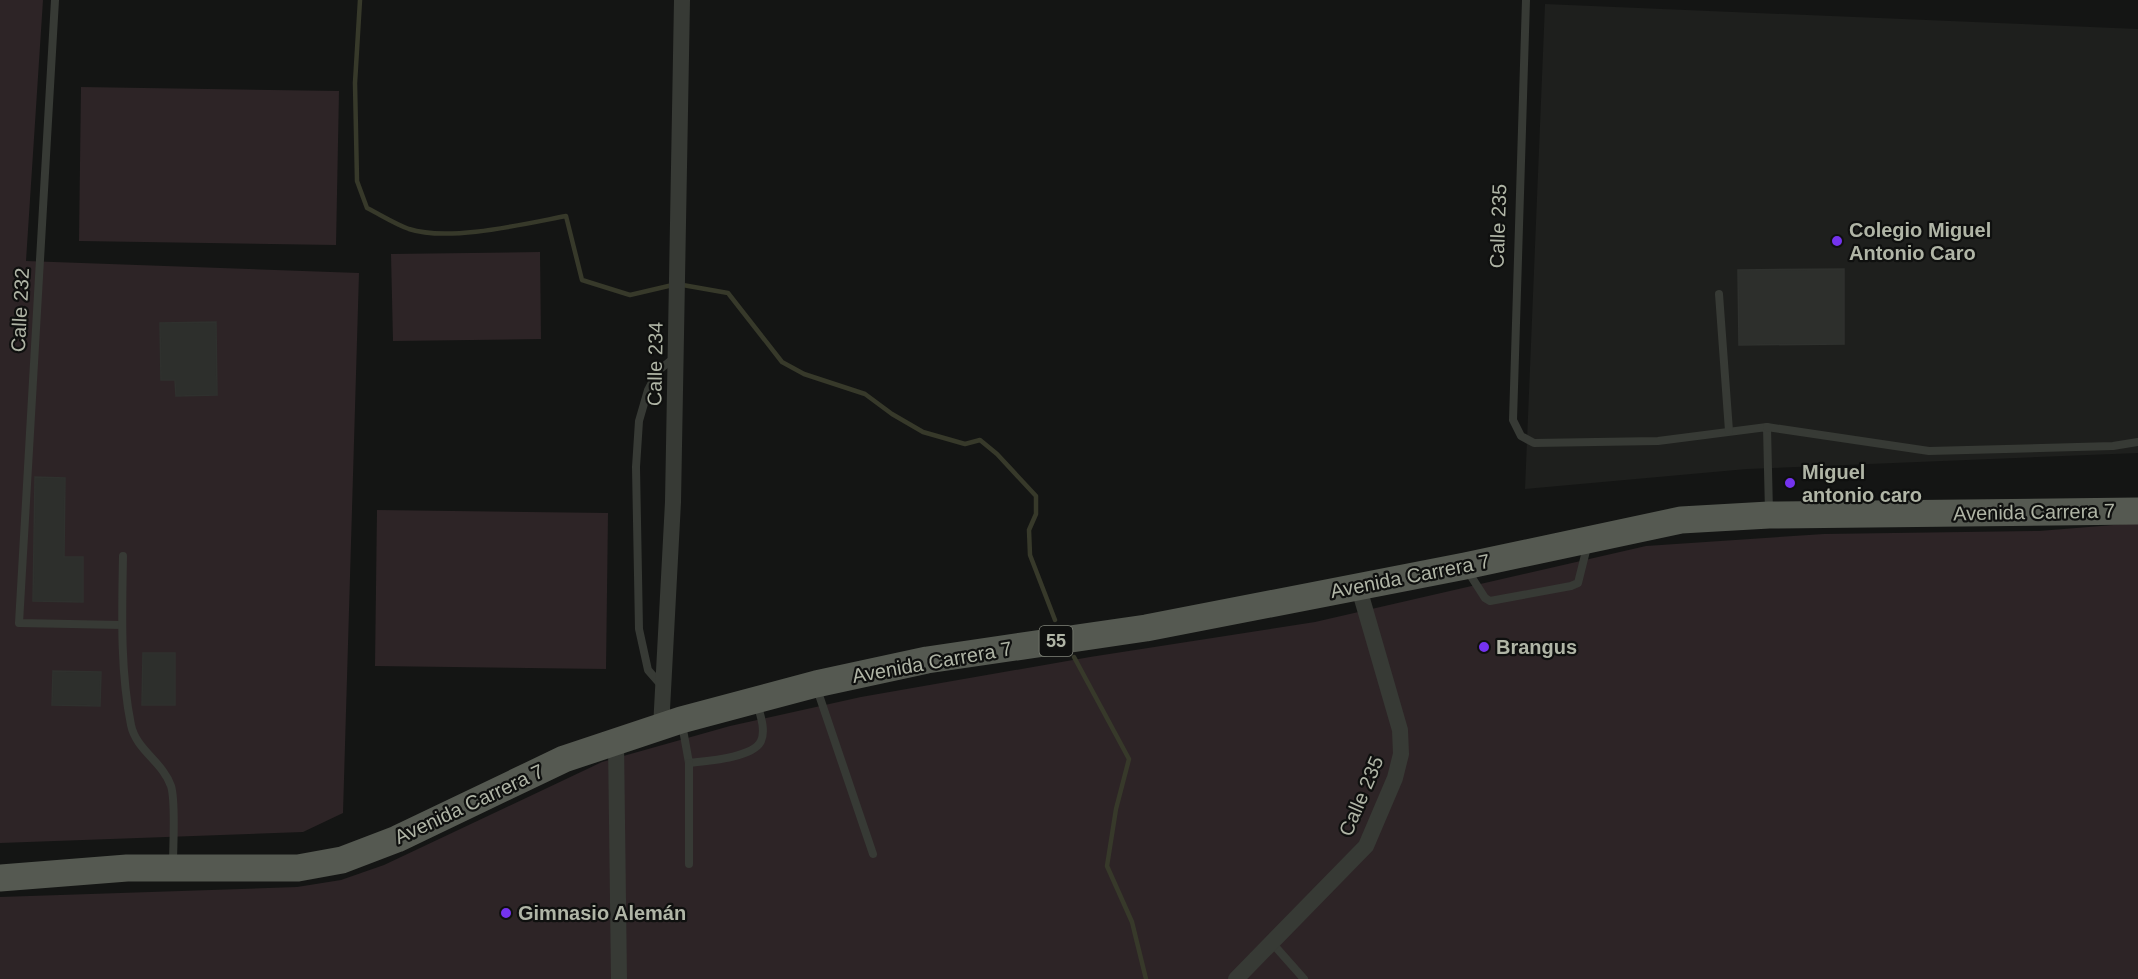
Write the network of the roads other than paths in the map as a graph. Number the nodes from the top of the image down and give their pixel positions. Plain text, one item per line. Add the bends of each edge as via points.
1 (54, 0) edge
2 (682, 0) edge
3 (1526, 0) edge
4 (1719, 294) dead end
5 (676, 357) junction
6 (1767, 427) junction
7 (1729, 430) junction
8 (2138, 442) edge
9 (2138, 511) edge
10 (1769, 515) junction
11 (1589, 540) junction
12 (123, 556) dead end
13 (1465, 566) junction
14 (1358, 585) junction
15 (122, 625) junction
16 (816, 684) junction
17 (663, 686) junction
18 (756, 700) junction
19 (671, 724) junction
20 (615, 742) junction
21 (689, 763) junction
22 (873, 854) dead end
23 (689, 864) dead end
24 (173, 867) junction
25 (0, 878) edge
26 (1273, 944) junction
27 (619, 979) edge
28 (1236, 979) edge
29 (1305, 979) edge

1 - 15 lane, Calle 232 via 19,623
2 - 5 street, Calle 234
3 - 7 lane, Calle 235 via 1513,420 1521,436 1534,443 1658,441
4 - 7 lane
5 - 17 street, Calle 234 via 674,502
5 - 17 lane via 658,371 648,390 639,422 636,466 639,629 648,670
6 - 7 lane
6 - 8 lane via 1929,451
6 - 10 lane
9 - 10 main road, Avenida Carrera 7 / 55
10 - 11 main road, Avenida Carrera 7 / 55 via 1681,520
11 - 13 main road, Avenida Carrera 7 / 55
11 - 13 lane via 1578,583 1571,586 1490,601
12 - 15 lane
13 - 14 main road, Avenida Carrera 7 / 55
14 - 16 main road, Avenida Carrera 7 / 55 via 1146,628 927,660
14 - 26 street, Calle 235 via 1400,730 1401,754 1366,846
15 - 24 lane via 132,728 171,787
16 - 18 main road, Avenida Carrera 7 / 55
16 - 22 lane
17 - 19 street, Calle 234
18 - 19 main road, Avenida Carrera 7 / 55
18 - 21 lane via 763,727 761,741 753,749 729,758
19 - 20 main road, Avenida Carrera 7 / 55
19 - 21 lane
20 - 24 main road, Avenida Carrera 7 / 55 via 564,759 397,839 342,860 298,868
20 - 27 street
21 - 23 lane
24 - 25 main road, Avenida Carrera 7 / 55
26 - 28 street, Calle 235
26 - 29 lane

